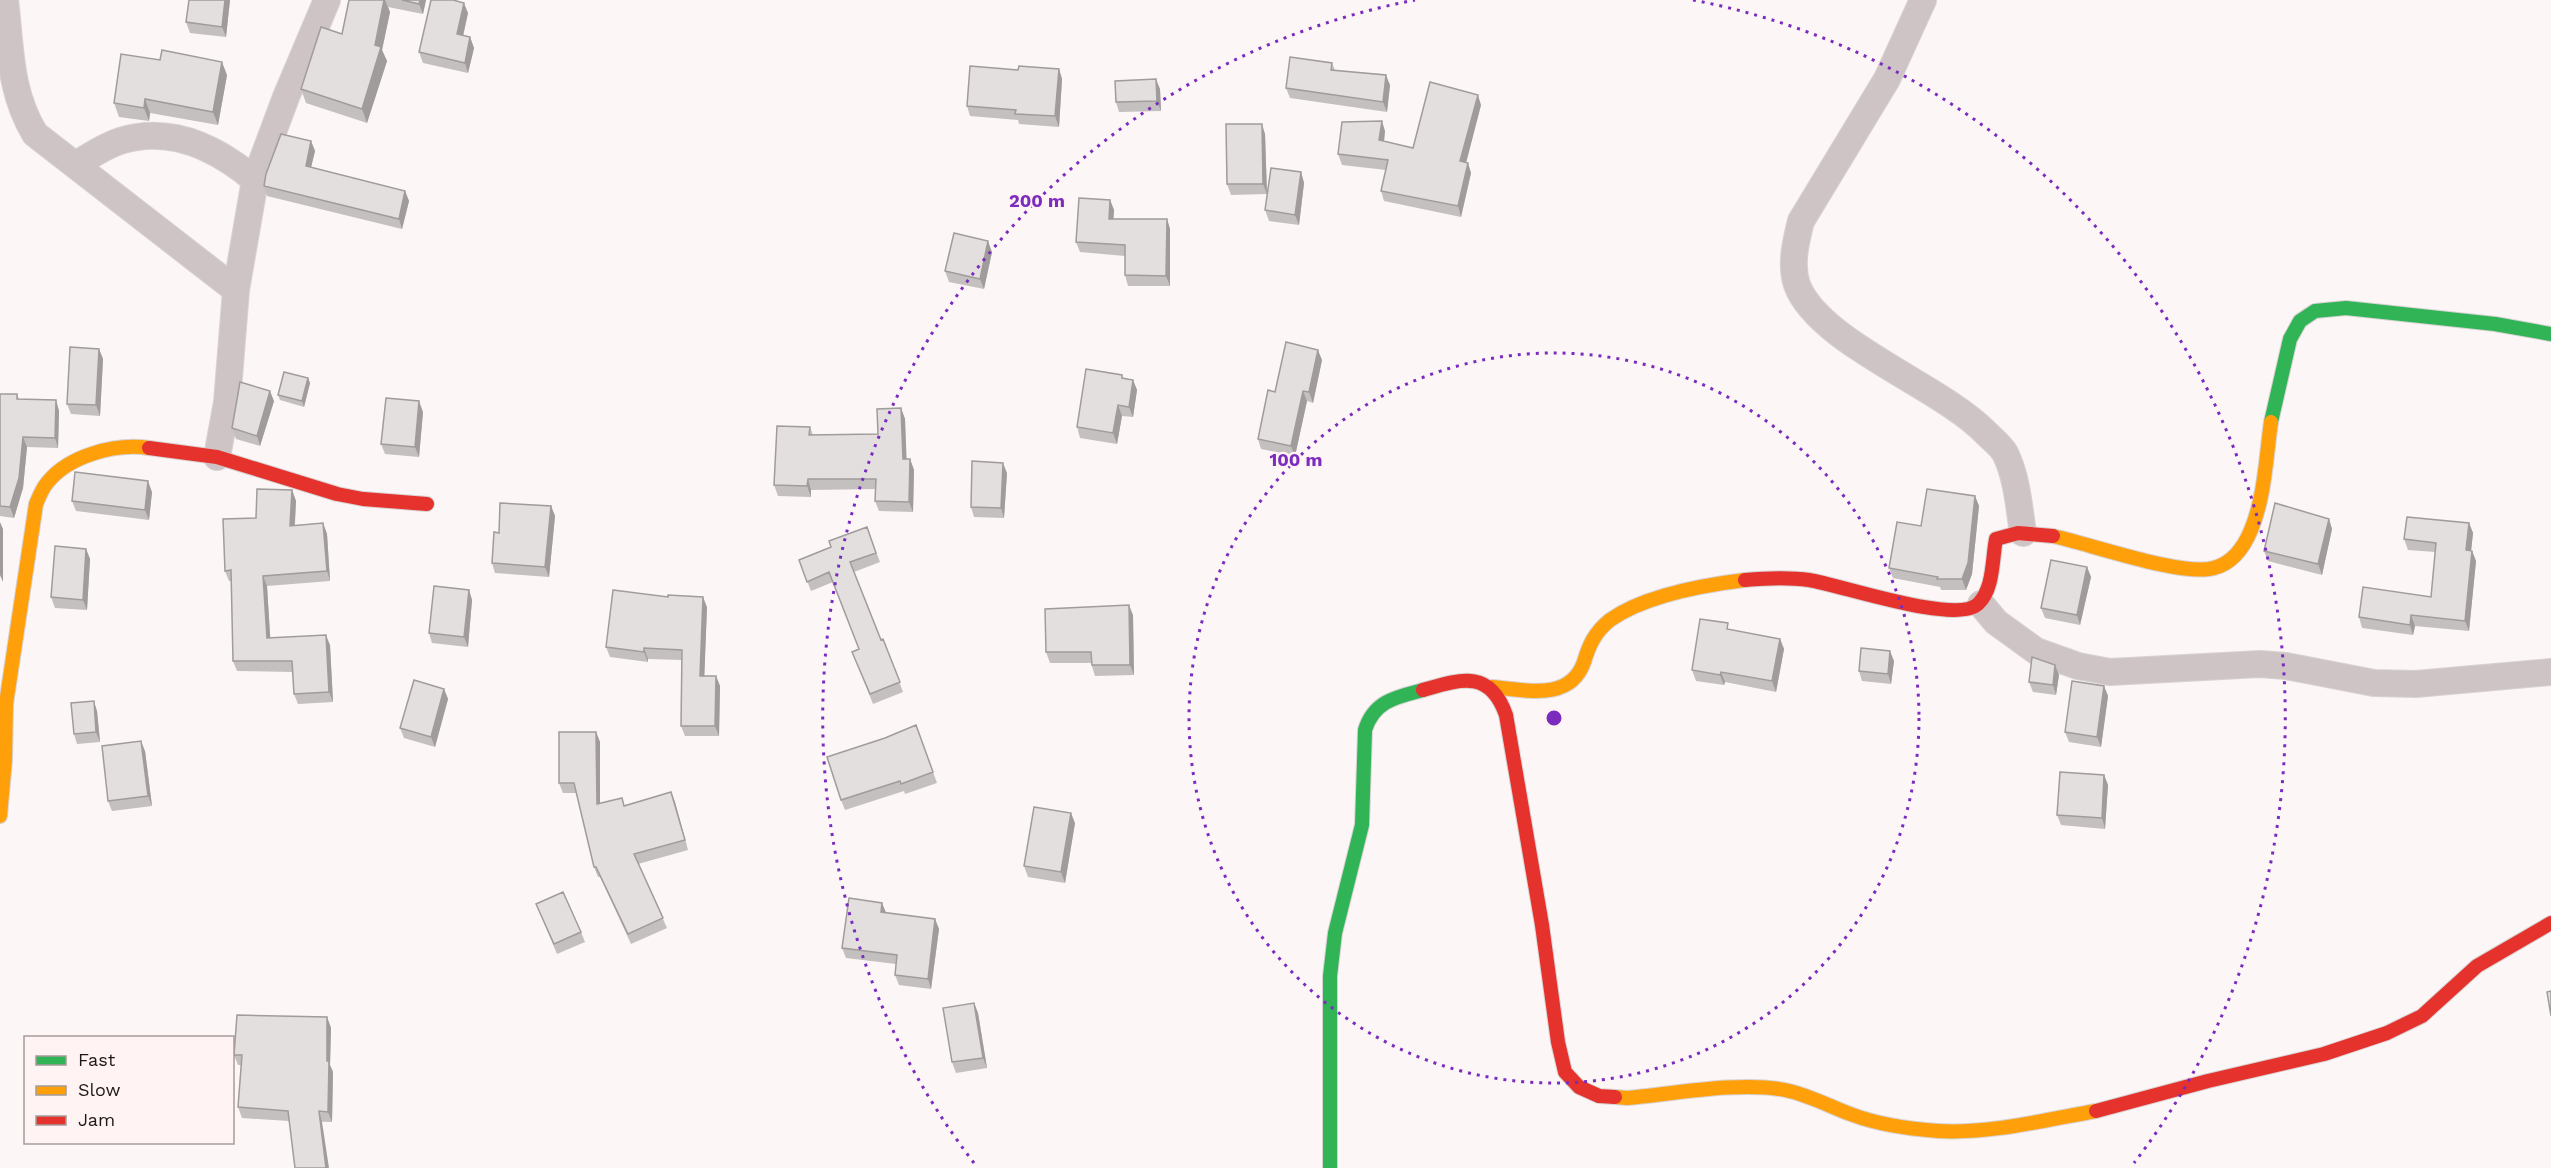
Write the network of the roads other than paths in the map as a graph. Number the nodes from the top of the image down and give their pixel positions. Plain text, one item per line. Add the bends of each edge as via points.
1 (5, 0) edge
2 (327, 0) edge
3 (1923, 0) edge
4 (75, 165) junction
5 (255, 180) junction
6 (236, 290) junction
7 (2551, 334) edge
8 (217, 458) junction
9 (428, 504) dead end
10 (2023, 533) junction
11 (1981, 604) junction
12 (2551, 672) edge
13 (1492, 687) junction
14 (0, 816) edge
15 (2551, 922) edge
16 (1330, 1168) edge

1 - 4 street via 14,82 22,114 35,134
2 - 5 street
3 - 10 street via 1887,79 1801,222 1794,266 1797,285 1835,330 1971,417 2004,452 2016,485
4 - 5 street via 117,142 151,134 165,135 205,146
4 - 6 street
5 - 6 street
6 - 8 street via 227,402
7 - 10 street via 2346,308 2310,313 2300,321 2286,353 2253,524 2243,547 2231,561 2211,569 2179,568 2069,540
8 - 9 street via 338,494
8 - 14 street via 144,447 96,451 61,469 46,484 36,504 30,533 6,704
10 - 11 street via 2006,532 1996,539 1986,596
11 - 12 street via 1996,622 2036,651 2110,672 2260,664 2374,683 2416,684
11 - 13 street via 1962,609 1911,605 1806,580 1740,581 1661,598 1603,624 1592,638 1571,684 1553,690
13 - 15 street via 1501,698 1506,716 1565,1071 1579,1087 1599,1096 1627,1098 1759,1086 1786,1089 1878,1123 1939,1131 1999,1127 2098,1112 2324,1054 2387,1033 2422,1016 2477,966
13 - 16 street via 1478,681 1441,685 1390,702 1375,709 1368,718 1362,751 1362,826 1333,946 1329,990

